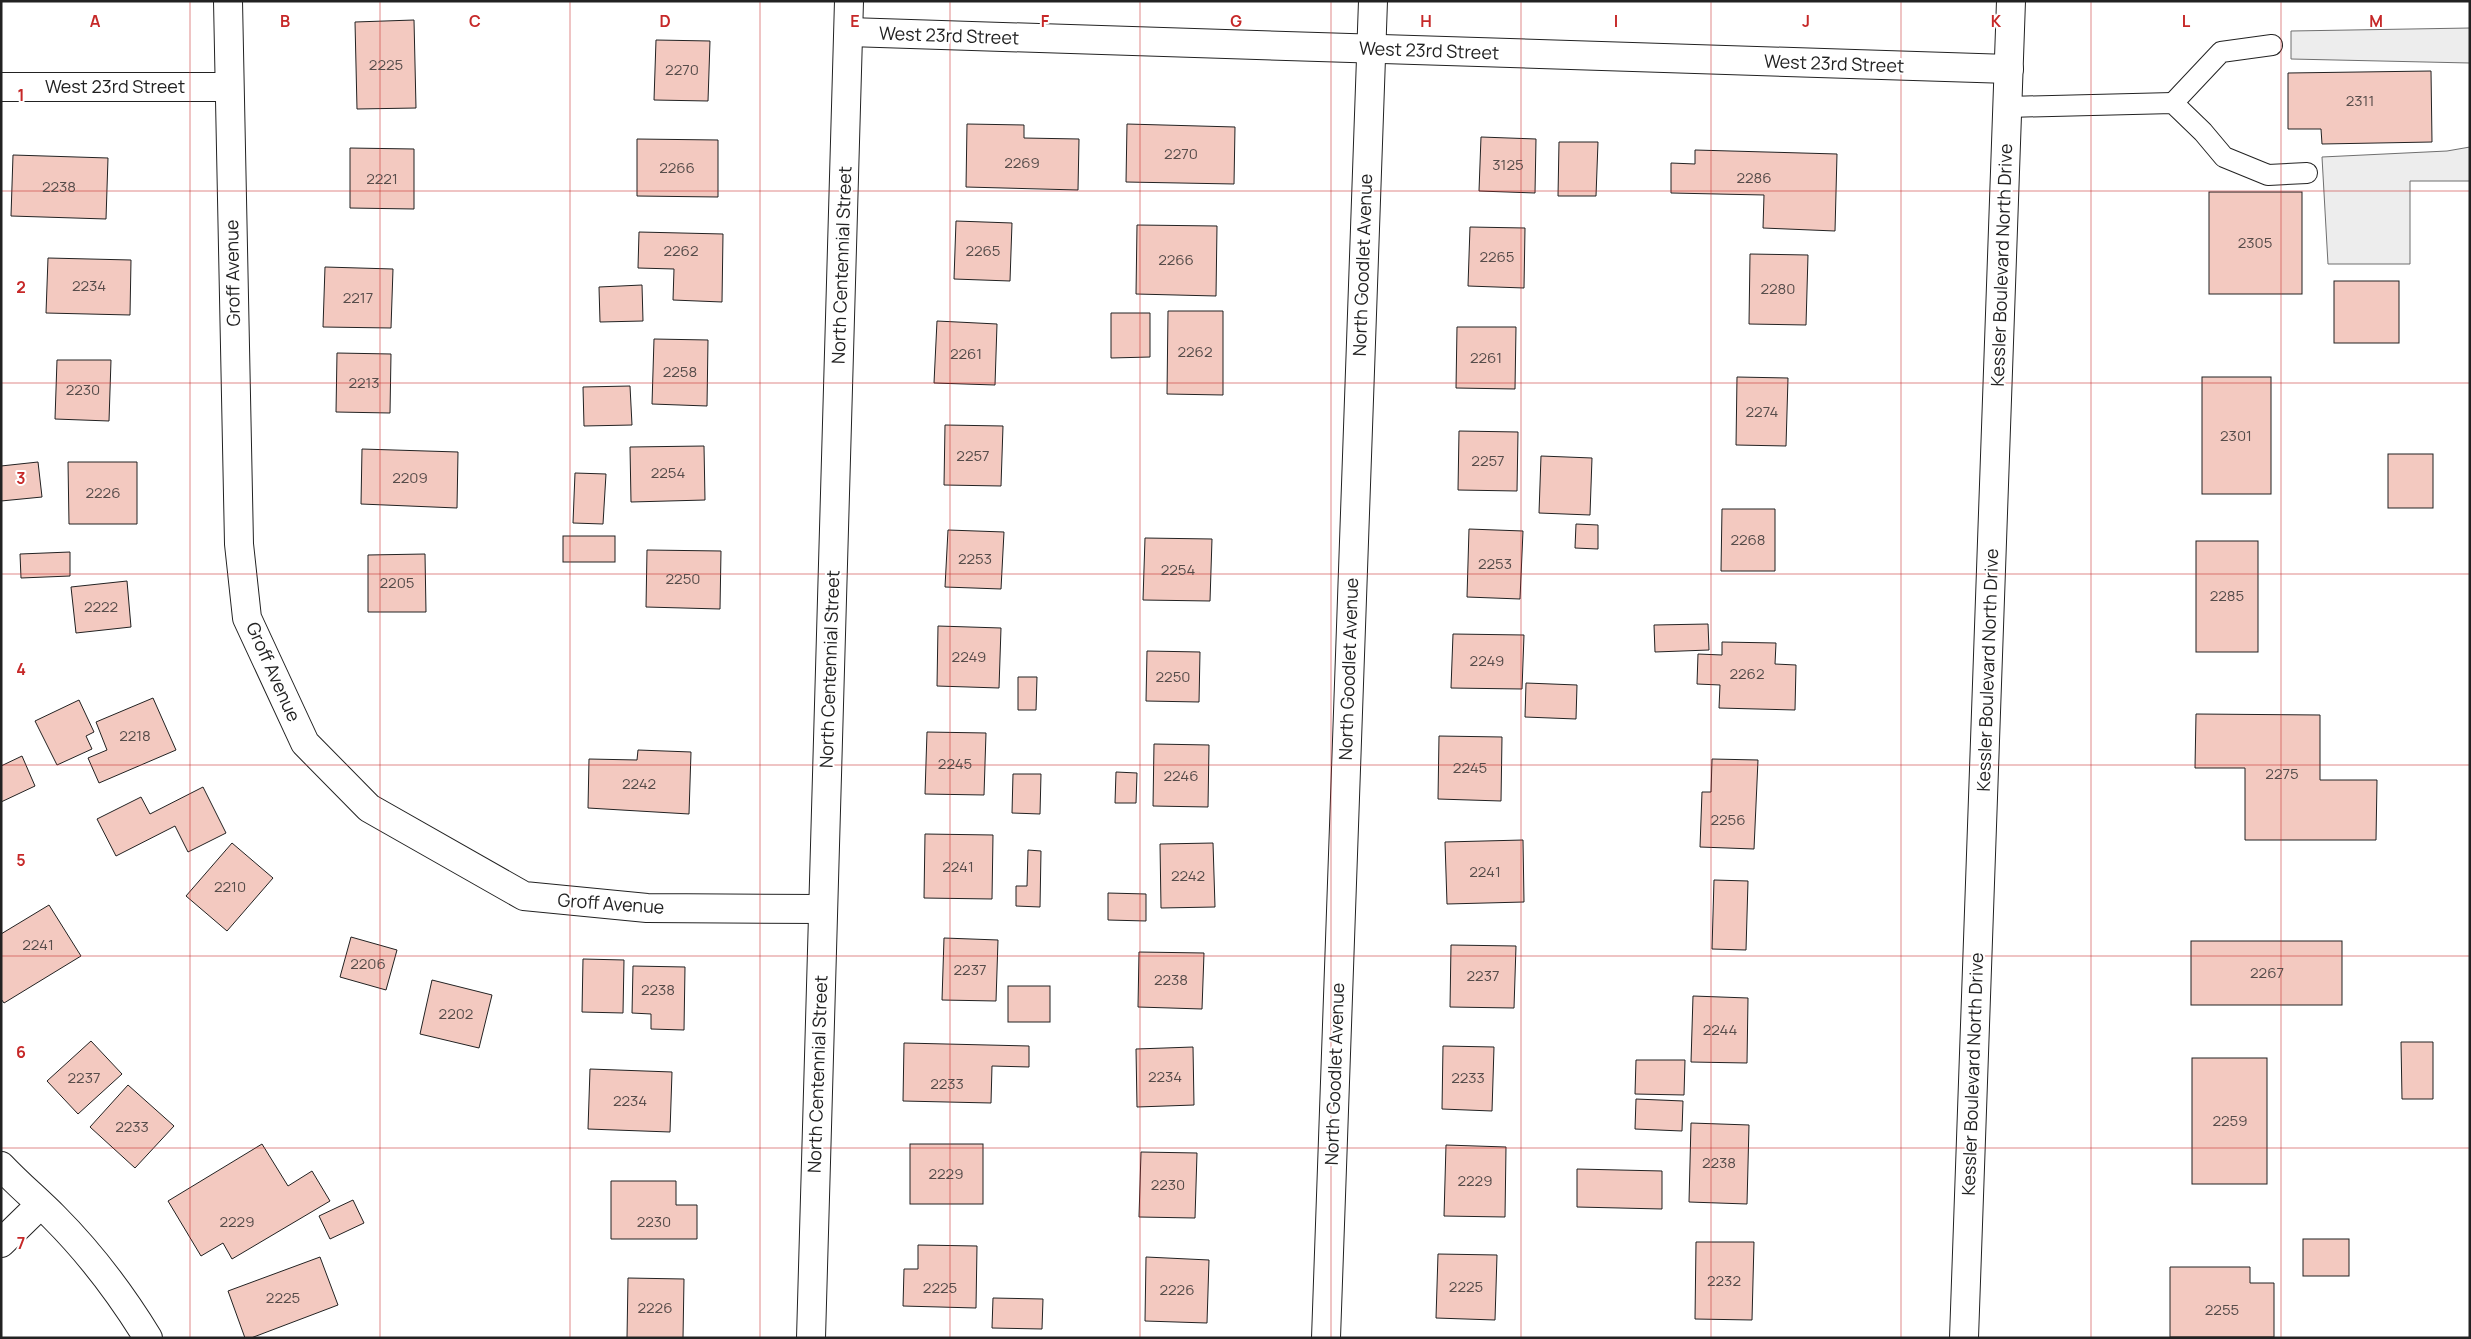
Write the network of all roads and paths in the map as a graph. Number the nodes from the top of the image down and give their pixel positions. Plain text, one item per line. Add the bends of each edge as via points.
1 (228, 1) edge
2 (849, 1) edge
3 (1372, 1) edge
4 (2011, 1) edge
5 (849, 32) junction
6 (2272, 45) dead end
7 (1370, 49) junction
8 (2009, 69) junction
9 (1, 87) edge
10 (228, 87) junction
11 (2173, 103) junction
12 (2008, 107) junction
13 (2307, 173) dead end
14 (822, 909) junction
15 (1, 1166) edge
16 (40, 1205) junction
17 (1, 1243) edge
18 (148, 1338) edge
19 (811, 1338) edge
20 (1326, 1338) edge
21 (1964, 1338) edge

1 - 10 street, Groff Avenue
2 - 5 street, North Centennial Street
3 - 7 street, North Goodlet Avenue
4 - 8 street, Kessler Boulevard North Drive
5 - 7 street, West 23rd Street
5 - 14 street, North Centennial Street
6 - 11 lane via 2221,52
7 - 8 street, West 23rd Street
7 - 20 street, North Goodlet Avenue
8 - 12 street, Kessler Boulevard North Drive
9 - 10 street, West 23rd Street
10 - 14 street, Groff Avenue via 239,544 248,618 305,743 369,808 524,896 647,908
11 - 12 lane
11 - 13 lane via 2224,157 2268,174
12 - 21 street, Kessler Boulevard North Drive
14 - 19 street, North Centennial Street
15 - 16 street
16 - 17 street
16 - 18 street via 90,1256

